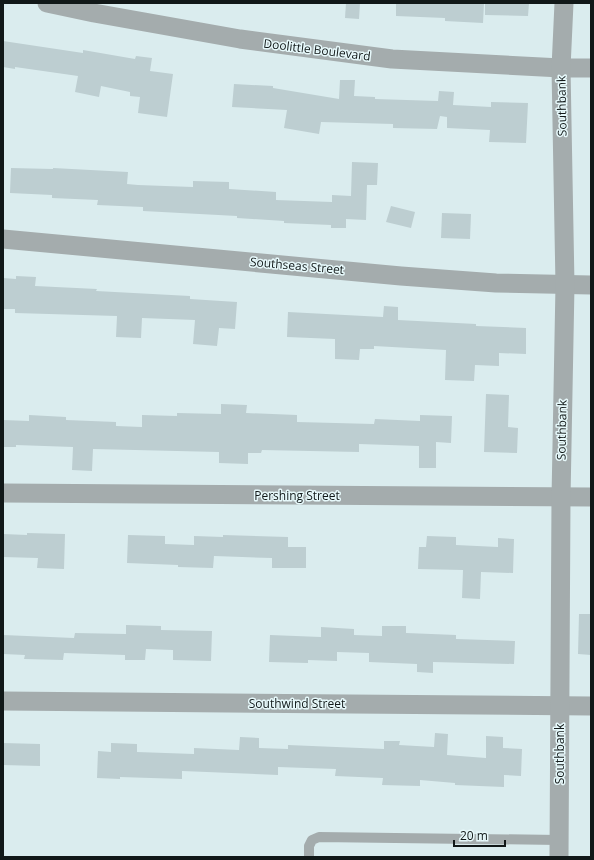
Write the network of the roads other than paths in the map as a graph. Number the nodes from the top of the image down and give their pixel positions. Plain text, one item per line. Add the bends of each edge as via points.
1 (47, 3) edge
2 (564, 3) edge
3 (561, 68) junction
4 (591, 68) edge
5 (3, 238) edge
6 (565, 285) junction
7 (591, 285) edge
8 (3, 493) edge
9 (591, 497) edge
10 (561, 498) junction
11 (3, 701) edge
12 (560, 706) junction
13 (591, 706) edge
14 (559, 849) edge
15 (309, 857) edge

1 - 3 street, Doolittle Boulevard via 240,39 392,59
2 - 3 street, Southbank
3 - 4 street, Doolittle Boulevard
3 - 6 street, Southbank
5 - 6 street, Southseas Street via 401,276
6 - 7 street, Southseas Street
6 - 10 street, Southbank
8 - 10 street, Pershing Street
9 - 10 street, Pershing Street
10 - 12 street, Southbank
11 - 12 street, Southwind Street
12 - 13 street, Southwind Street
12 - 14 street, Southbank
14 - 15 lane via 319,837 312,840 309,846

